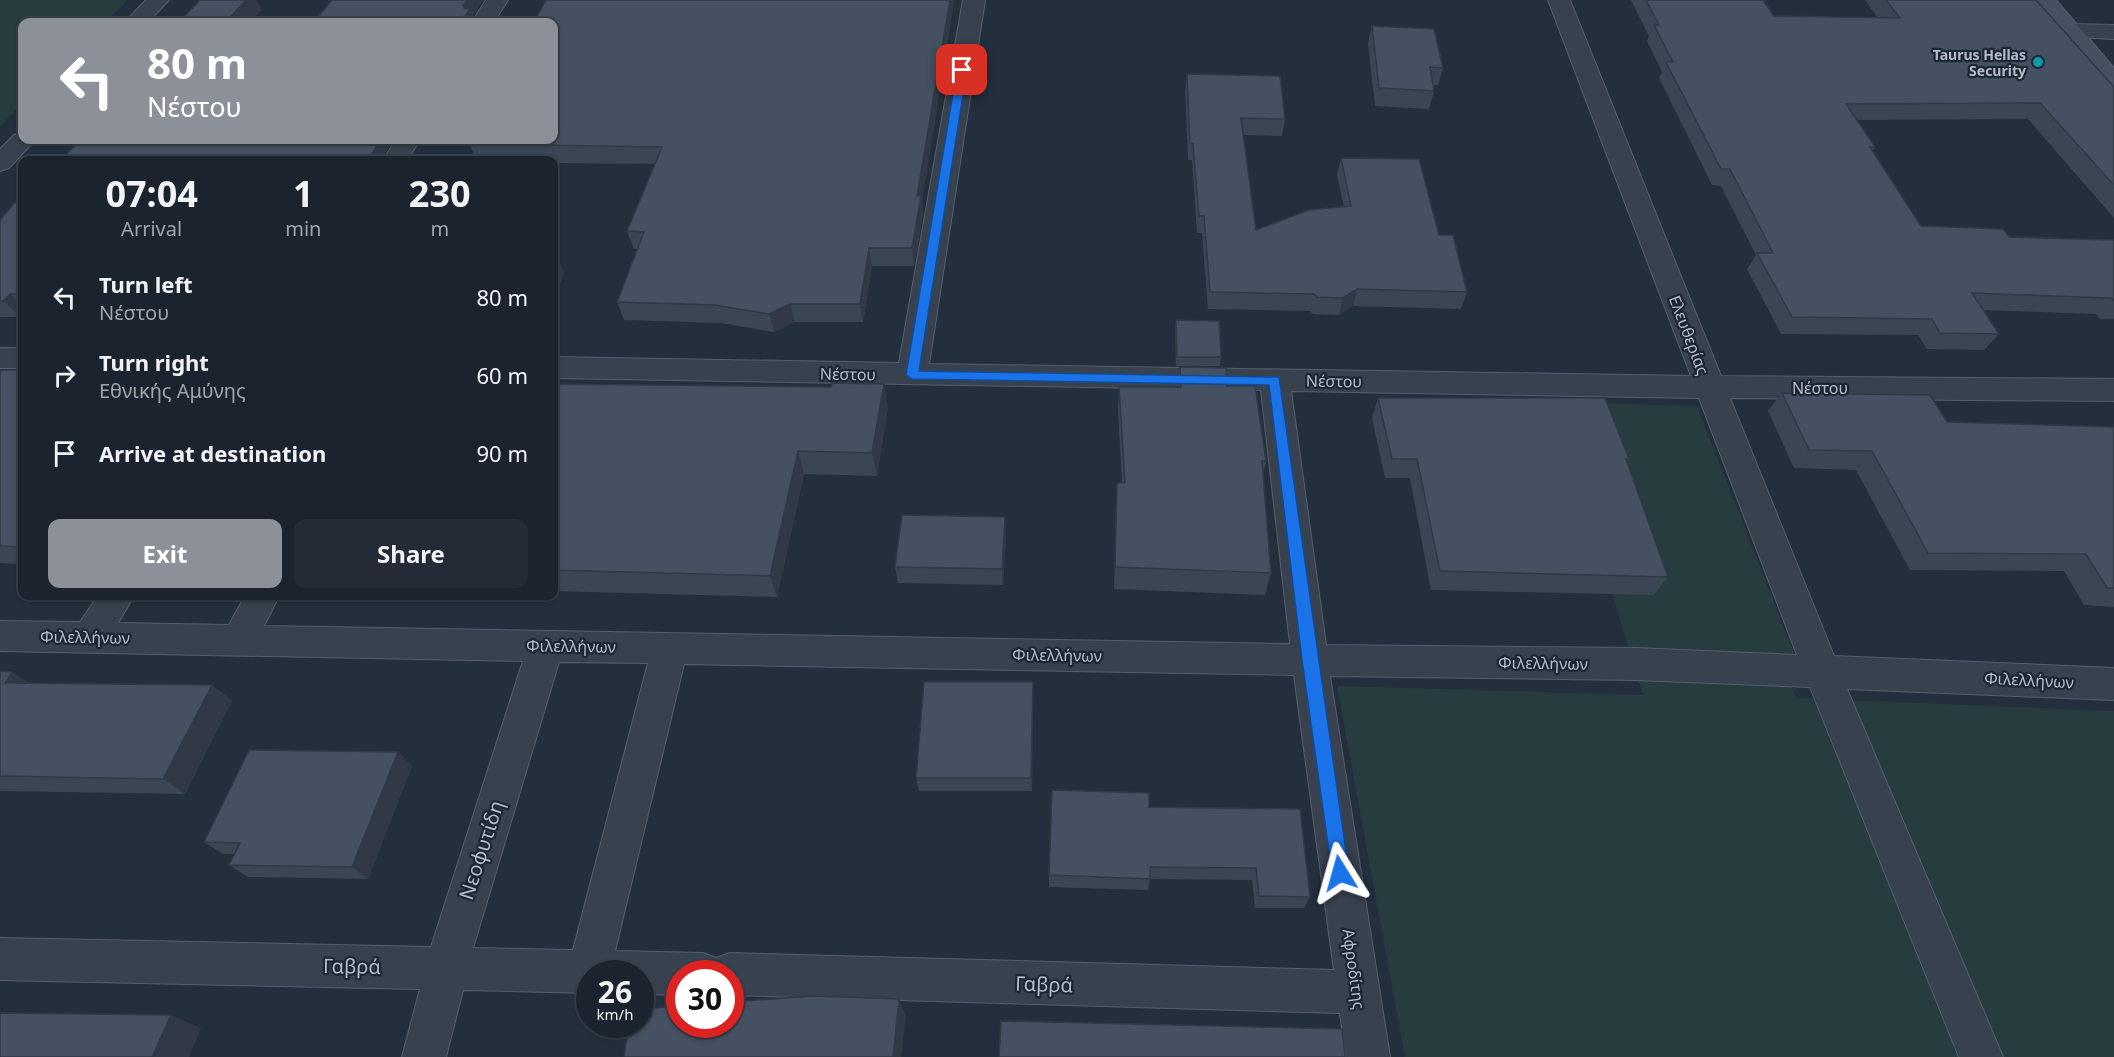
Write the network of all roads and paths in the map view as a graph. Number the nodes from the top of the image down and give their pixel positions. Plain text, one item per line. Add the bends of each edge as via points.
1 (158, 0) edge
2 (498, 0) edge
3 (974, 0) edge
4 (1559, 0) edge
5 (2025, 0) edge
6 (2044, 0) edge
7 (140, 18) edge
8 (486, 18) edge
9 (2067, 31) junction
10 (2114, 32) edge
11 (2114, 83) edge
12 (19, 144) edge
13 (0, 163) edge
14 (0, 358) edge
15 (18, 358) edge
16 (558, 368) edge
17 (912, 375) junction
18 (1275, 380) junction
19 (1710, 387) junction
20 (2114, 390) edge
21 (114, 600) edge
22 (260, 600) edge
23 (0, 636) edge
24 (90, 637) junction
25 (239, 640) junction
26 (546, 646) junction
27 (670, 647) junction
28 (1310, 660) junction
29 (1821, 670) junction
30 (2114, 684) edge
31 (0, 959) edge
32 (592, 960) edge
33 (448, 967) junction
34 (576, 970) edge
35 (744, 974) edge
36 (1357, 992) junction
37 (424, 1057) edge
38 (1368, 1057) edge
39 (1981, 1057) edge

1 - 7 street
2 - 8 street
3 - 17 street
4 - 19 street, Ελευθερίας
5 - 9 street
6 - 9 street
9 - 10 street
9 - 11 street
12 - 13 street
14 - 15 street
16 - 17 street, Νέστου
17 - 18 street, Νέστου
18 - 19 street, Νέστου
18 - 28 street, Αφροδίτης
19 - 20 street, Νέστου
19 - 29 street, Ελευθερίας
21 - 24 street
22 - 25 street
23 - 24 street, Φιλελλήνων
24 - 25 street, Φιλελλήνων
25 - 26 street, Φιλελλήνων
26 - 27 street, Φιλελλήνων
26 - 33 street, Νεοφυτίδη via 462,909
27 - 28 street, Φιλελλήνων
27 - 32 street
28 - 29 street, Φιλελλήνων via 1636,663
28 - 36 street, Αφροδίτης
29 - 30 street, Φιλελλήνων
29 - 39 street, Ελευθερίας
31 - 33 street, Γαβρά
33 - 34 street, Γαβρά
33 - 37 street, Νεοφυτίδη
35 - 36 street, Γαβρά
36 - 38 street, Αφροδίτης

